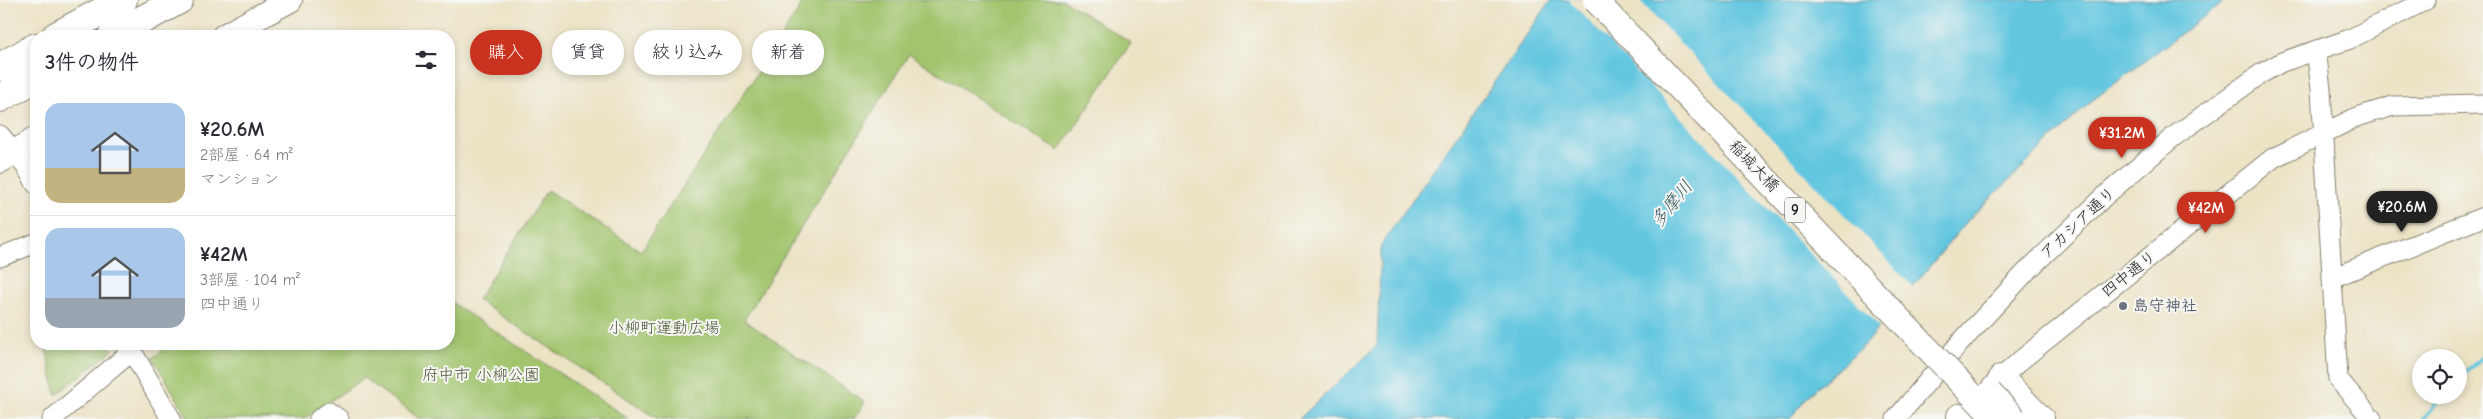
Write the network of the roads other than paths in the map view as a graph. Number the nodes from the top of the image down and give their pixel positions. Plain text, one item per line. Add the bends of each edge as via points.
1 (123, 0) edge
2 (179, 0) edge
3 (290, 0) edge
4 (1595, 0) edge
5 (1617, 0) edge
6 (2426, 0) edge
7 (67, 30) edge
8 (123, 30) edge
9 (235, 30) edge
10 (30, 50) edge
11 (2316, 50) junction
12 (0, 67) edge
13 (30, 81) edge
14 (0, 98) edge
15 (2483, 104) edge
16 (2322, 134) junction
17 (30, 141) edge
18 (4, 149) edge
19 (30, 172) edge
20 (2483, 218) edge
21 (30, 245) edge
22 (0, 256) edge
23 (2332, 278) junction
24 (127, 350) edge
25 (132, 350) edge
26 (2001, 377) junction
27 (1959, 418) edge
28 (52, 419) edge
29 (171, 419) edge
30 (319, 419) edge
31 (339, 419) edge
32 (1896, 419) edge
33 (1995, 419) edge
34 (2015, 419) edge
35 (2042, 419) edge
36 (2372, 419) edge

1 - 7 highway
2 - 8 highway
3 - 9 main road
4 - 33 main road, 稲城大橋 / 9, bridge
5 - 34 main road, 稲城大橋 / 9, bridge
6 - 11 street, アカシア通り via 2350,39
10 - 12 highway
11 - 16 street
11 - 32 street, アカシア通り via 2282,62 2262,74 2172,138 2106,195 2020,280
13 - 14 highway
15 - 16 street, 四中通り via 2393,106 2357,117
16 - 23 street
16 - 26 street, 四中通り via 2273,158
17 - 18 main road
18 - 19 street
20 - 23 street
21 - 22 street
23 - 36 street via 2338,379
24 - 28 street
25 - 29 street
26 - 27 street, 四中通り
26 - 35 main road
30 - 31 street via 329,412

